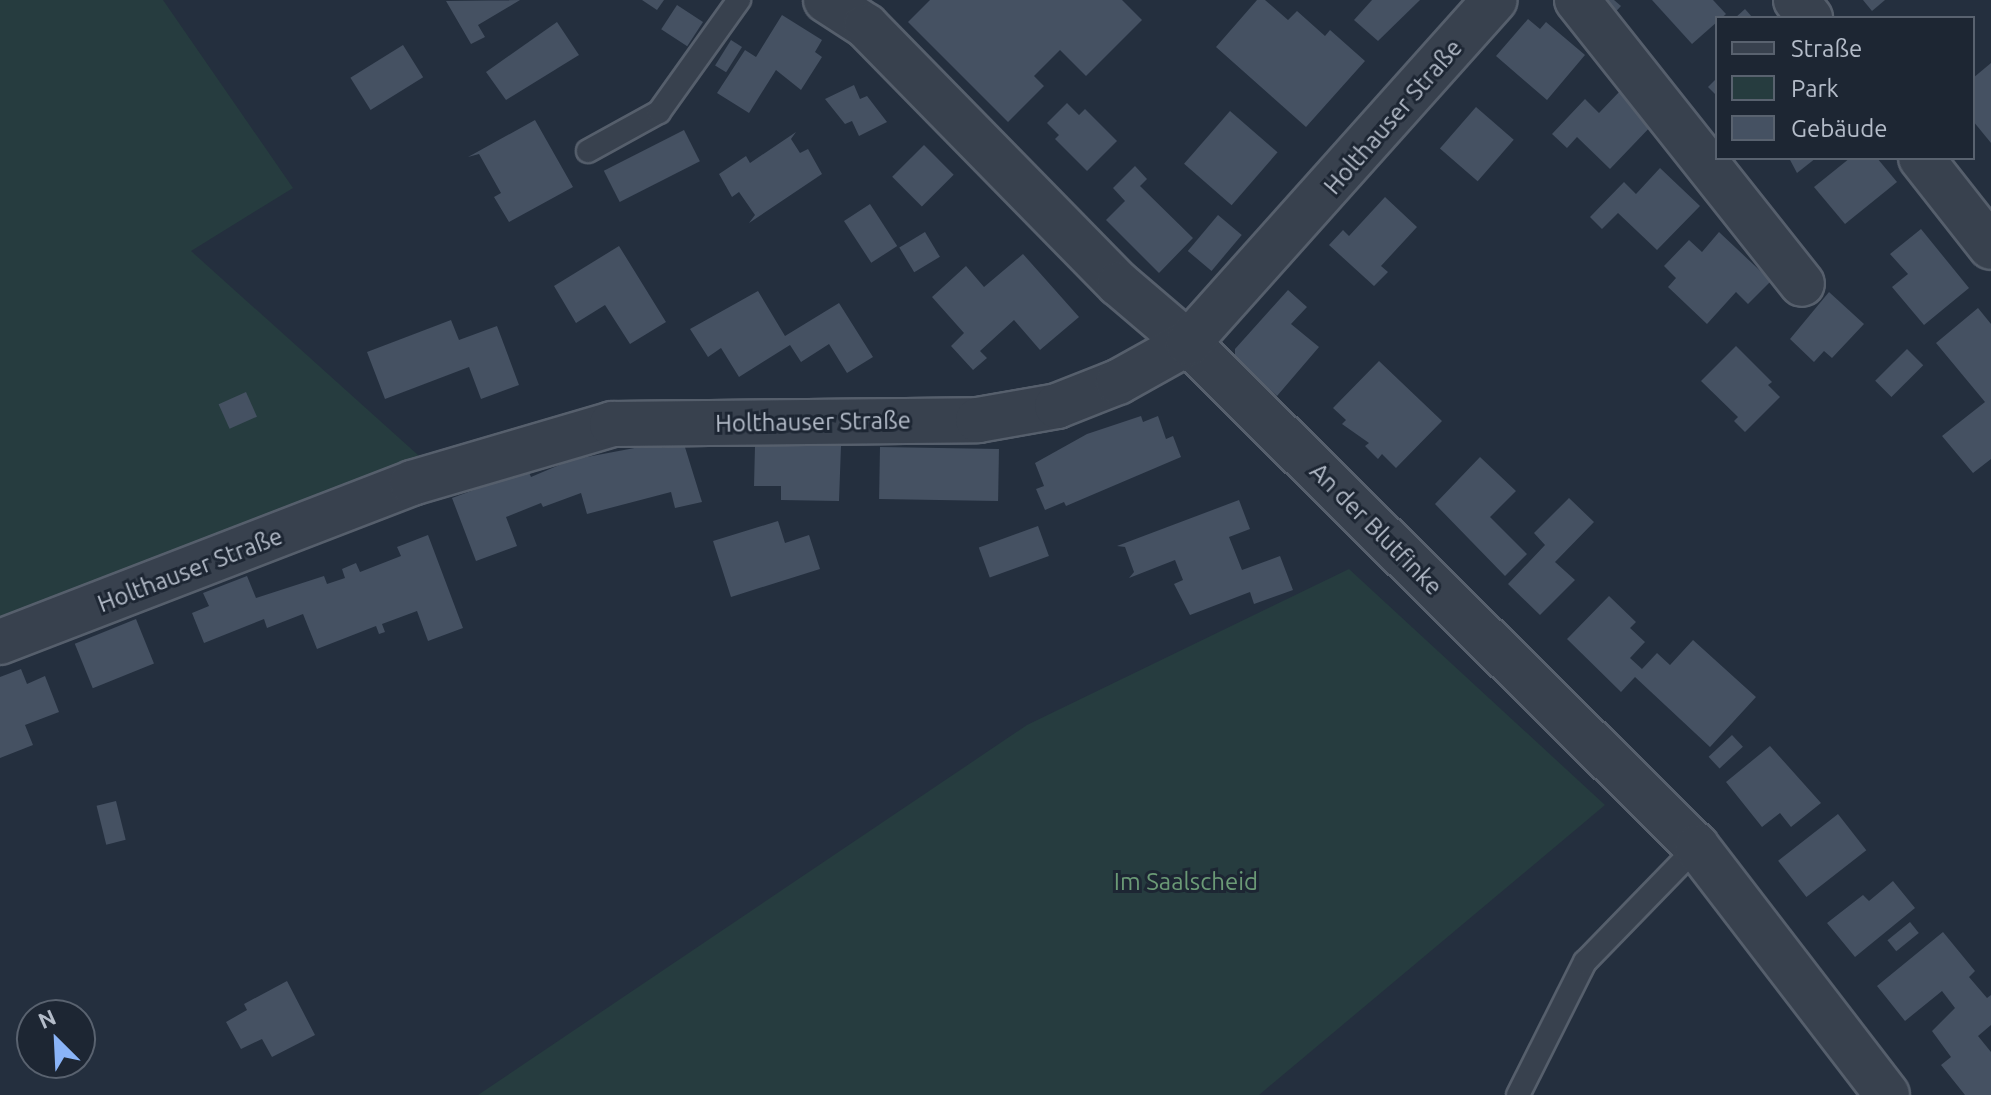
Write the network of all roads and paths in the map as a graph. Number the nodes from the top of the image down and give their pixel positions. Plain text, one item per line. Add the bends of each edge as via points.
1 (739, 0) edge
2 (826, 0) edge
3 (1495, 0) edge
4 (1577, 0) edge
5 (1796, 0) edge
6 (1808, 16) edge
7 (588, 151) dead end
8 (1923, 160) edge
9 (1991, 247) edge
10 (1802, 284) dead end
11 (1188, 343) junction
12 (0, 642) edge
13 (1697, 847) junction
14 (1518, 1095) edge
15 (1887, 1095) edge

1 - 7 lane via 659,112
2 - 11 street, An der Blutfinke via 866,26 1119,284
3 - 11 street, Holthauser Straße
4 - 10 street
5 - 6 street
8 - 9 street
11 - 12 street, Holthauser Straße via 1118,382 1057,406 978,420 612,424 412,483
11 - 13 street, An der Blutfinke
13 - 14 lane via 1585,962
13 - 15 street, An der Blutfinke

